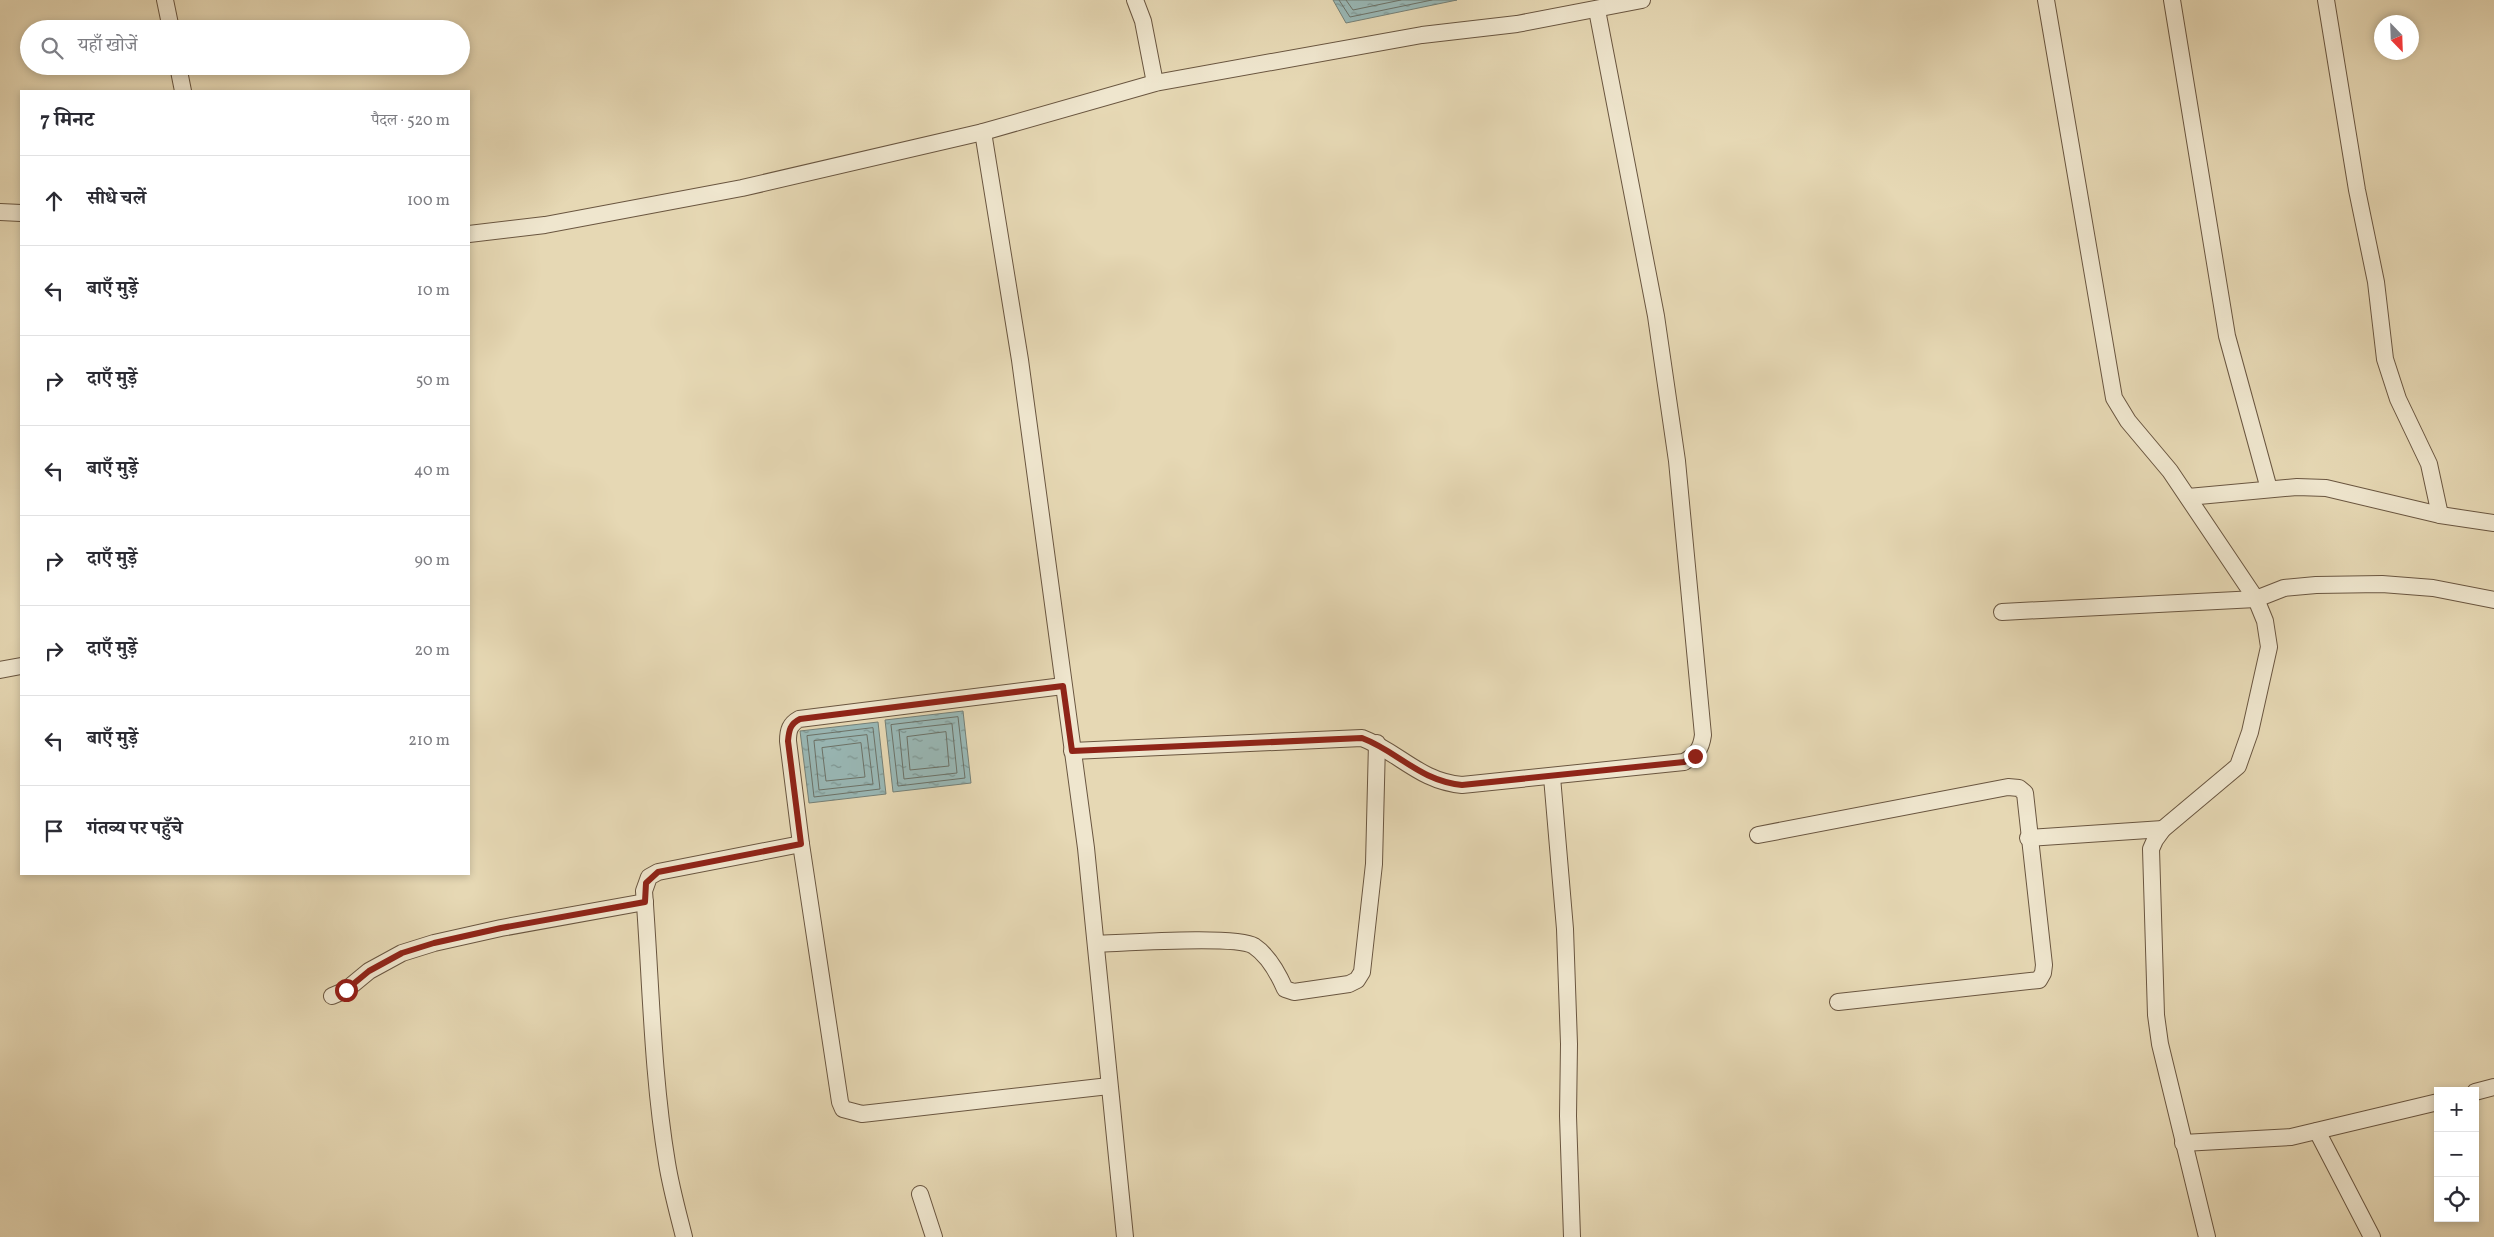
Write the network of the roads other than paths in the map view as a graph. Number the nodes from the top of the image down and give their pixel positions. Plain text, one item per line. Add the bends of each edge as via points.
1 (165, 0) edge
2 (1135, 0) edge
3 (1642, 0) edge
4 (2046, 0) edge
5 (2172, 0) edge
6 (2326, 0) edge
7 (1597, 10) junction
8 (169, 20) edge
9 (180, 75) edge
10 (1155, 83) junction
11 (183, 90) edge
12 (983, 132) junction
13 (0, 212) edge
14 (20, 213) edge
15 (470, 234) edge
16 (2269, 489) junction
17 (2188, 497) junction
18 (2440, 515) junction
19 (2494, 523) edge
20 (2256, 599) junction
21 (2494, 600) edge
22 (2002, 612) dead end
23 (20, 666) edge
24 (0, 670) edge
25 (1063, 686) junction
26 (1377, 743) junction
27 (1072, 751) junction
28 (1552, 777) junction
29 (2163, 829) junction
30 (1758, 835) dead end
31 (2028, 838) junction
32 (801, 844) junction
33 (645, 902) junction
34 (1097, 944) junction
35 (332, 996) dead end
36 (1838, 1002) dead end
37 (1109, 1086) junction
38 (2494, 1087) edge
39 (2479, 1091) edge
40 (2434, 1103) edge
41 (2317, 1131) junction
42 (2183, 1143) junction
43 (920, 1194) dead end
44 (684, 1237) edge
45 (934, 1237) edge
46 (1125, 1237) edge
47 (1572, 1237) edge
48 (2208, 1237) edge
49 (2372, 1237) edge

1 - 8 street
2 - 10 street via 1143,21
3 - 7 street
4 - 17 street via 2114,398 2128,421
5 - 16 street via 2227,336
6 - 18 street via 2357,190 2376,282 2385,359 2398,399 2429,464
7 - 10 street via 1518,24 1422,35
7 - 28 street via 1656,316 1677,461 1703,735 1701,748 1684,762
9 - 11 street
10 - 12 street
12 - 15 street via 742,188 545,225
12 - 25 street via 1020,360
13 - 14 street
16 - 17 street
16 - 18 street via 2326,488
17 - 20 street
18 - 19 street
20 - 21 street via 2292,587 2316,584 2382,584 2434,588
20 - 22 street
20 - 29 street via 2265,621 2269,647 2250,732 2238,766
23 - 24 street
25 - 27 street
25 - 32 street via 793,722 788,730 788,741
26 - 27 street via 1362,738 1328,738
26 - 28 street via 1392,756 1447,784
26 - 34 street via 1374,864 1362,972 1357,980 1294,992 1285,989 1265,955 1252,945 1228,941
27 - 34 street
28 - 47 street via 1565,929
29 - 31 street
29 - 42 street via 2151,849 2156,1016
30 - 31 street via 2008,787 2024,792
31 - 36 street via 2044,965 2039,980
32 - 33 street via 658,872 646,883
32 - 37 street via 840,1102 848,1113
33 - 35 street via 434,943 402,953
33 - 44 street via 657,1089 667,1165
34 - 37 street
37 - 46 street
38 - 39 street
40 - 41 street
41 - 42 street via 2291,1136
41 - 49 street
42 - 48 street
43 - 45 street

